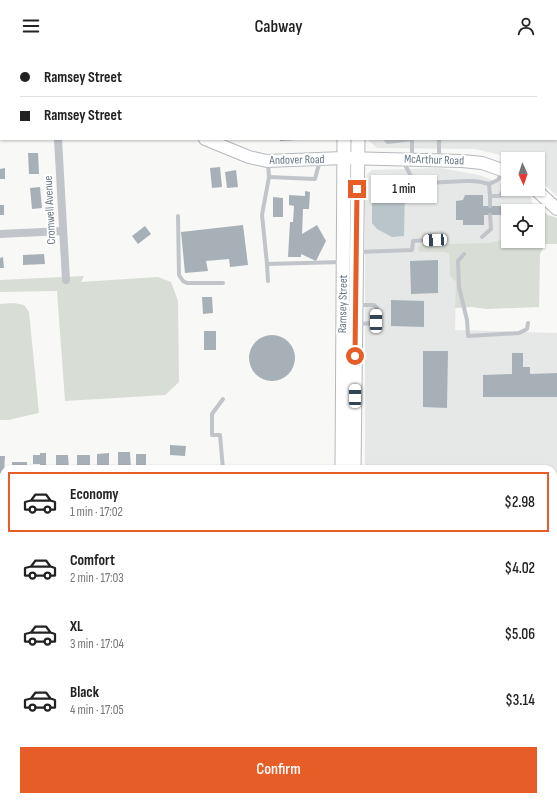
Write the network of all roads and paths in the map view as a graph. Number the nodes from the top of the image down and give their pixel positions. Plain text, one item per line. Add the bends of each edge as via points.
1 (58, 140) edge
2 (207, 140) edge
3 (344, 140) edge
4 (358, 140) edge
5 (386, 140) edge
6 (403, 140) edge
7 (412, 140) edge
8 (439, 140) edge
9 (351, 158) junction
10 (407, 159) junction
11 (320, 160) junction
12 (439, 160) junction
13 (268, 161) junction
14 (501, 170) edge
15 (270, 177) junction
16 (501, 177) edge
17 (489, 184) junction
18 (501, 194) edge
19 (490, 196) junction
20 (543, 196) edge
21 (490, 206) dead end
22 (557, 209) edge
23 (490, 215) dead end
24 (178, 216) dead end
25 (63, 230) junction
26 (0, 234) edge
27 (482, 237) dead end
28 (442, 239) dead end
29 (356, 252) junction
30 (464, 254) dead end
31 (343, 262) junction
32 (267, 264) junction
33 (66, 280) dead end
34 (268, 281) dead end
35 (223, 284) dead end
36 (356, 305) junction
37 (528, 323) dead end
38 (356, 324) junction
39 (223, 399) dead end
40 (223, 465) edge
41 (342, 465) edge
42 (354, 465) edge

1 - 25 street, Cromwell Avenue
2 - 13 main road, Andover Road via 249,157
3 - 9 main road, Ramsey Street
4 - 9 main road, Ramsey Street
5 - 6 lane
7 - 10 lane
8 - 12 lane
9 - 10 main road, McArthur Road
9 - 11 main road, Andover Road
9 - 29 main road, Ramsey Street
9 - 31 main road, Ramsey Street
10 - 12 main road, McArthur Road
10 - 17 lane via 413,180
11 - 13 main road, Andover Road
11 - 15 lane via 315,179
12 - 14 main road, McArthur Road via 472,161
13 - 15 lane
15 - 32 lane via 262,215
16 - 17 lane
17 - 19 lane
18 - 19 lane
19 - 21 lane
20 - 22 main road
23 - 27 lane via 491,229
24 - 35 lane via 179,275 187,283
25 - 26 street
25 - 33 street, Cromwell Avenue
28 - 29 lane via 413,241 412,250
29 - 36 main road, Ramsey Street
30 - 37 lane via 458,261 459,287 468,336 519,333 527,329
31 - 32 lane
31 - 41 main road, Ramsey Street
32 - 34 lane
36 - 38 main road, Ramsey Street
36 - 38 lane via 376,306 376,323
38 - 42 main road, Ramsey Street
39 - 40 lane via 212,414 212,435 220,435

